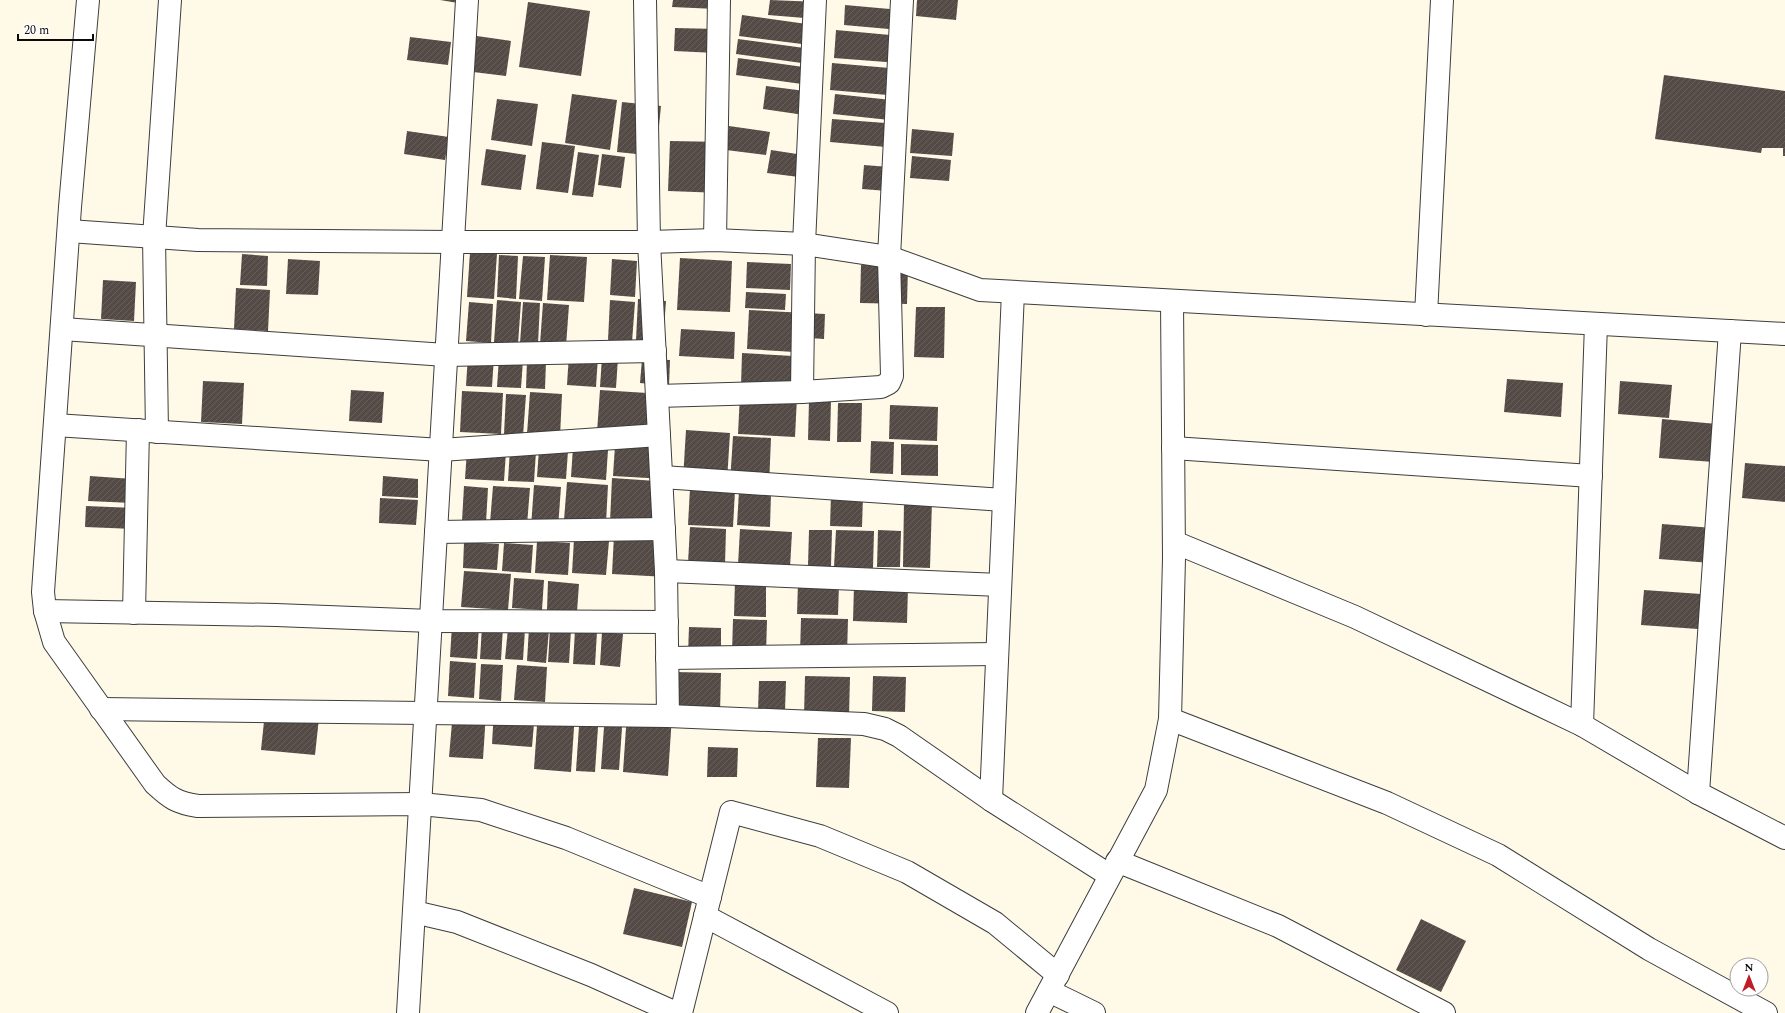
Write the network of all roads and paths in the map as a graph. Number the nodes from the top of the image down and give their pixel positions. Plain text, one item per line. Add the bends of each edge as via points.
1 (88, 0) edge
2 (170, 0) edge
3 (466, 0) edge
4 (645, 0) edge
5 (719, 0) edge
6 (815, 0) edge
7 (902, 0) edge
8 (1442, 0) edge
9 (69, 231) junction
10 (154, 237) junction
11 (715, 240) junction
12 (453, 242) junction
13 (649, 242) junction
14 (804, 244) junction
15 (889, 257) junction
16 (1013, 292) junction
17 (1172, 301) junction
18 (1426, 315) junction
19 (1596, 324) junction
20 (62, 330) junction
21 (1730, 331) junction
22 (1785, 334) edge
23 (156, 336) junction
24 (655, 351) junction
25 (446, 355) junction
26 (802, 392) junction
27 (657, 396) junction
28 (55, 424) junction
29 (148, 431) junction
30 (659, 435) junction
31 (1174, 448) junction
32 (441, 450) junction
33 (1591, 476) junction
34 (662, 477) junction
35 (1004, 500) junction
36 (664, 529) junction
37 (436, 532) junction
38 (1174, 542) junction
39 (666, 571) junction
40 (1000, 585) junction
41 (45, 611) junction
42 (134, 613) junction
43 (431, 621) junction
44 (667, 622) junction
45 (997, 654) junction
46 (667, 658) junction
47 (101, 709) junction
48 (426, 715) junction
49 (668, 716) junction
50 (1170, 719) junction
51 (1582, 725) junction
52 (1698, 793) junction
53 (991, 800) junction
54 (420, 804) junction
55 (1785, 838) edge
56 (1113, 868) junction
57 (707, 906) junction
58 (414, 912) junction
59 (1053, 983) junction
60 (408, 1013) edge
61 (676, 1013) edge
62 (681, 1013) edge
63 (887, 1013) edge
64 (1037, 1013) edge
65 (1094, 1013) edge
66 (1444, 1013) edge
67 (1766, 1013) edge

1 - 9 street
2 - 10 street
3 - 12 street
4 - 13 street
5 - 11 street
6 - 14 street
7 - 15 street
8 - 18 street
9 - 10 street
9 - 20 street
10 - 12 street via 198,240
10 - 23 street
11 - 13 street
11 - 14 street
12 - 13 street
12 - 25 street
13 - 24 street
14 - 15 street
14 - 26 street
15 - 16 street via 980,290
15 - 26 street via 892,376 889,383 881,387
16 - 17 street
16 - 35 street
17 - 18 street
17 - 31 street
18 - 19 street
19 - 21 street
19 - 33 street
20 - 23 street
20 - 28 street
21 - 22 street
21 - 52 street
23 - 25 street
23 - 29 street
24 - 25 street
24 - 27 street
25 - 32 street
26 - 27 street
27 - 30 street
28 - 29 street
28 - 41 street via 43,592
29 - 32 street
29 - 42 street
30 - 32 street
30 - 34 street
31 - 33 street
31 - 38 street
32 - 37 street
33 - 51 street
34 - 35 street
34 - 36 street
35 - 40 street
36 - 37 street
36 - 39 street
37 - 43 street
38 - 50 street
38 - 51 street via 1355,617
39 - 40 street
39 - 44 street
40 - 45 street
41 - 42 street
41 - 47 street via 54,642
42 - 43 street
43 - 44 street
43 - 48 street
44 - 46 street
45 - 46 street
45 - 53 street
46 - 49 street
47 - 48 street
47 - 54 street via 155,784 170,798 184,804
48 - 49 street
48 - 54 street
49 - 53 street via 864,724 885,729
50 - 56 street via 1156,790
50 - 67 street via 1387,803 1498,855 1649,949
51 - 52 street
52 - 55 street
53 - 56 street
54 - 57 street via 481,810 566,838
54 - 58 street
56 - 59 street
56 - 66 street via 1278,926
57 - 59 street via 731,812 820,836 907,872 995,923
57 - 62 street
57 - 63 street
58 - 60 street
58 - 61 street via 457,922 591,975
59 - 64 street
59 - 65 street

